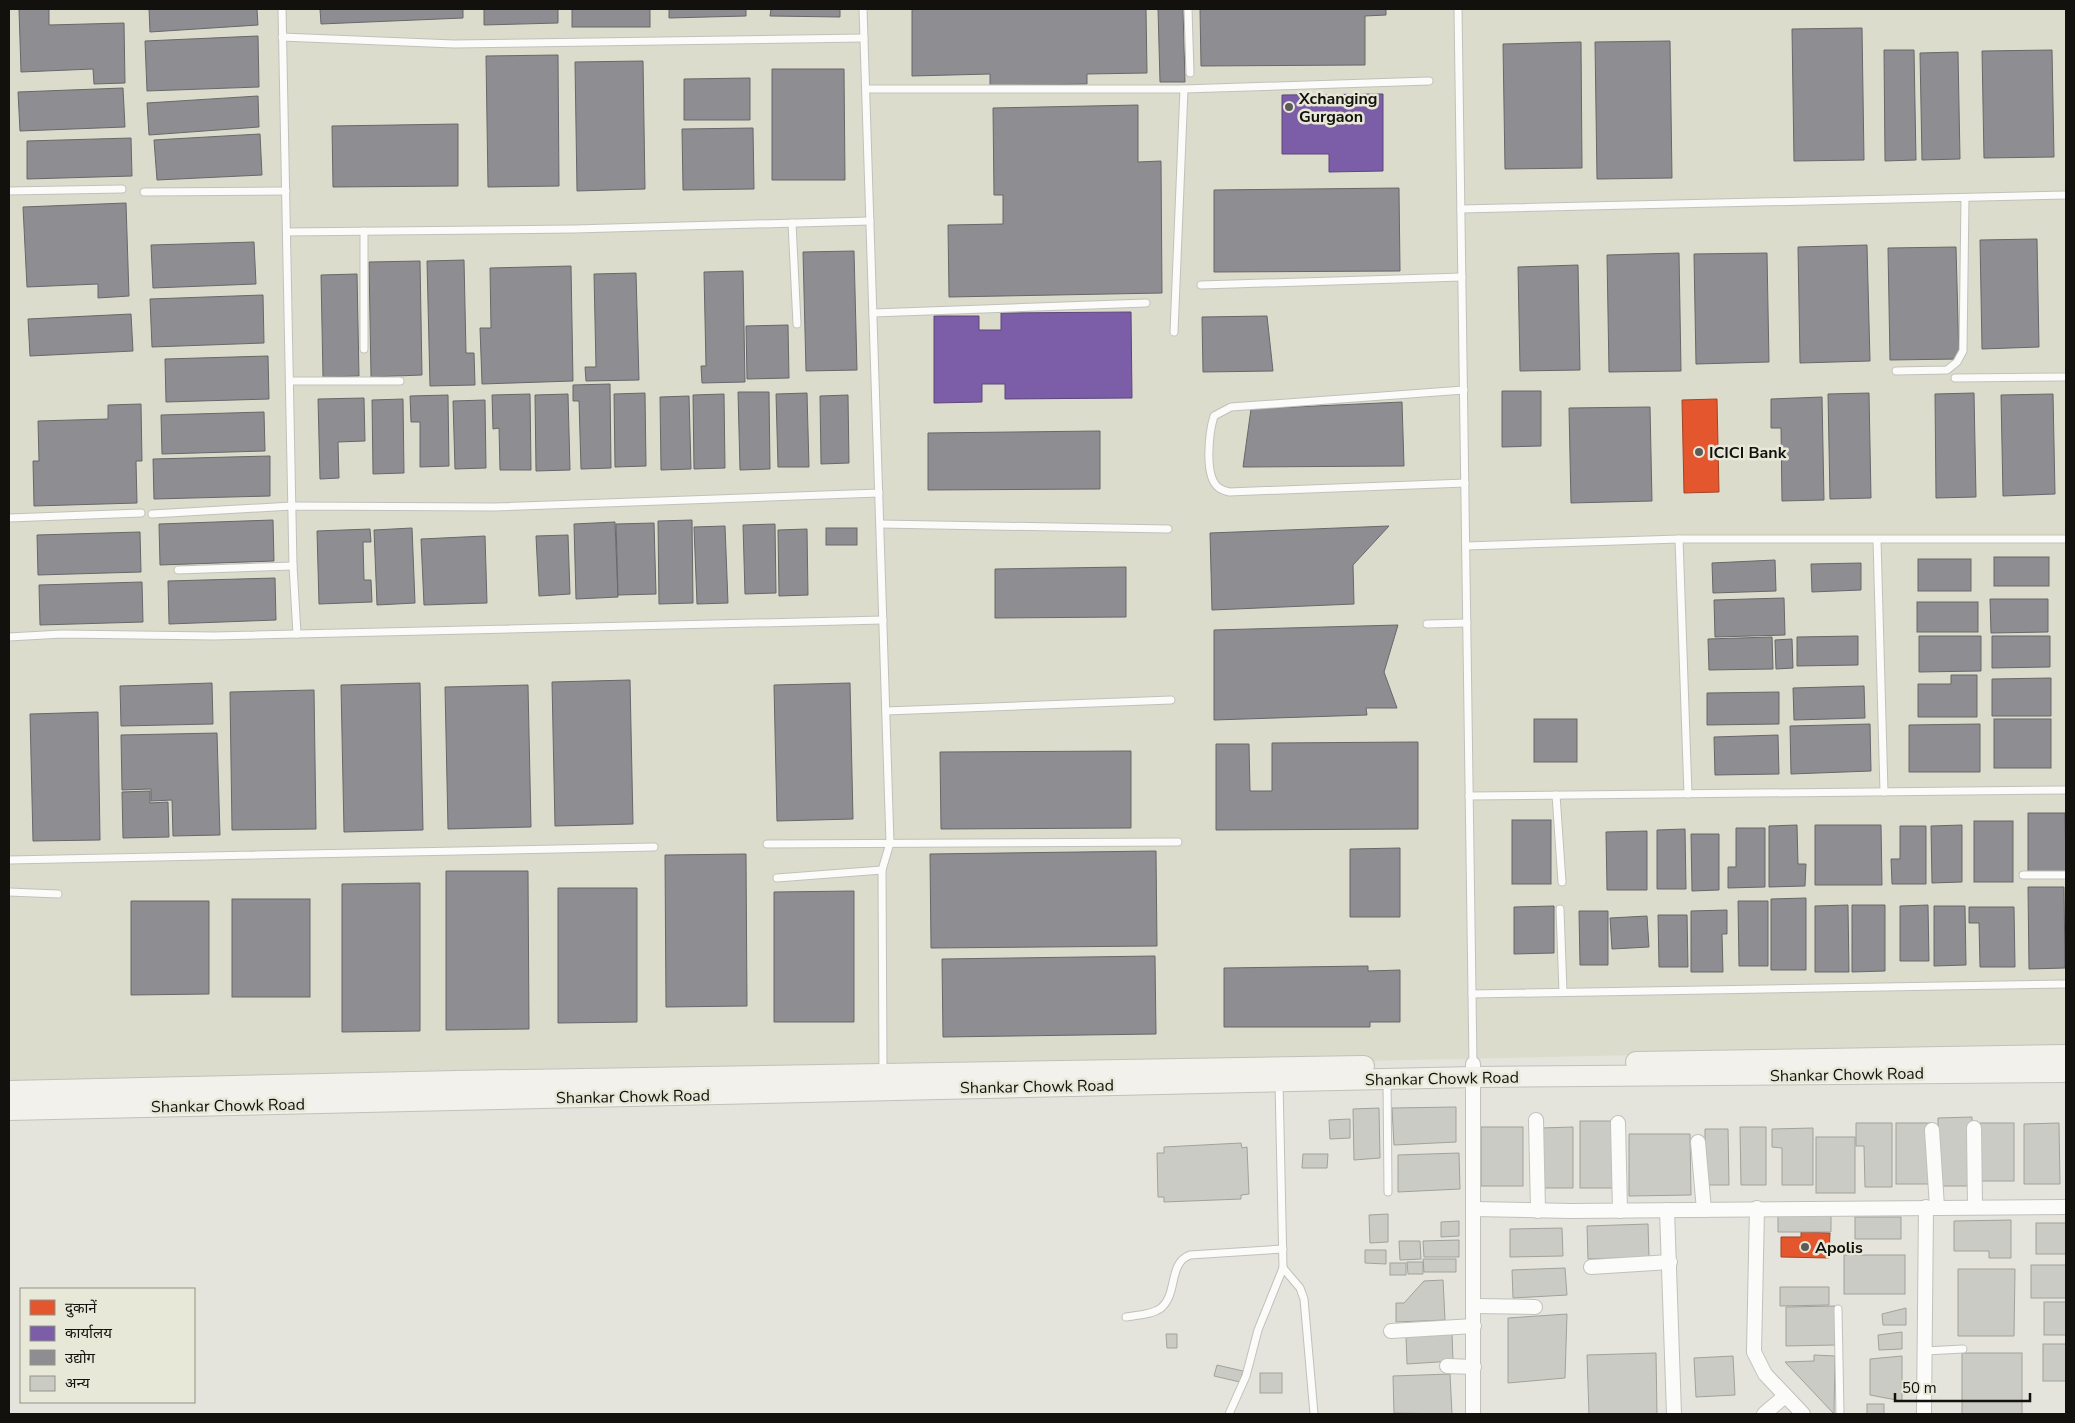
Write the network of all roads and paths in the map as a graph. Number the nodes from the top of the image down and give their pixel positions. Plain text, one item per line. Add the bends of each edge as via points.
1 (282, 9) edge
2 (863, 9) edge
3 (1188, 9) edge
4 (1458, 9) edge
5 (282, 37) junction
6 (864, 38) junction
7 (1190, 73) dead end
8 (1429, 82) dead end
9 (866, 89) junction
10 (1184, 89) junction
11 (122, 189) dead end
12 (286, 190) junction
13 (9, 191) edge
14 (144, 192) dead end
15 (2066, 196) edge
16 (1965, 198) junction
17 (1461, 209) junction
18 (870, 222) junction
19 (792, 223) junction
20 (364, 231) junction
21 (287, 232) junction
22 (1462, 277) junction
23 (1200, 285) dead end
24 (1146, 303) dead end
25 (873, 313) junction
26 (797, 324) dead end
27 (1174, 332) dead end
28 (364, 349) dead end
29 (1896, 371) dead end
30 (1955, 378) dead end
31 (2066, 378) edge
32 (290, 381) junction
33 (400, 381) dead end
34 (1464, 390) junction
35 (1465, 483) junction
36 (879, 493) junction
37 (292, 506) junction
38 (141, 513) dead end
39 (152, 514) dead end
40 (9, 518) edge
41 (880, 524) junction
42 (1168, 529) dead end
43 (1679, 539) junction
44 (2066, 539) edge
45 (1877, 540) junction
46 (1466, 546) junction
47 (293, 566) junction
48 (178, 570) dead end
49 (882, 620) junction
50 (1467, 623) junction
51 (1427, 624) dead end
52 (298, 634) junction
53 (9, 637) edge
54 (1171, 700) dead end
55 (886, 711) junction
56 (2066, 790) edge
57 (1884, 792) junction
58 (1688, 794) junction
59 (1556, 795) junction
60 (1470, 796) junction
61 (1178, 842) dead end
62 (890, 843) junction
63 (767, 844) dead end
64 (654, 847) dead end
65 (9, 860) edge
66 (882, 870) junction
67 (2023, 874) dead end
68 (2066, 875) edge
69 (777, 878) dead end
70 (1562, 882) dead end
71 (9, 892) edge
72 (58, 894) dead end
73 (1560, 908) dead end
74 (2066, 984) edge
75 (1563, 992) junction
76 (1472, 994) junction
77 (2066, 1055) edge
78 (1473, 1071) junction
79 (2066, 1072) edge
80 (883, 1073) junction
81 (1387, 1079) junction
82 (1279, 1082) junction
83 (9, 1091) edge
84 (9, 1110) edge
85 (1536, 1120) dead end
86 (1618, 1123) dead end
87 (1974, 1128) dead end
88 (1932, 1130) dead end
89 (1698, 1142) dead end
90 (1388, 1192) dead end
91 (1932, 1207) junction
92 (1975, 1207) junction
93 (2066, 1207) edge
94 (1757, 1208) junction
95 (1473, 1209) junction
96 (1667, 1210) junction
97 (1704, 1210) junction
98 (1538, 1211) junction
99 (1620, 1211) junction
100 (1283, 1249) junction
101 (1670, 1262) junction
102 (1591, 1267) dead end
103 (1284, 1268) junction
104 (1475, 1306) junction
105 (1535, 1308) dead end
106 (1838, 1309) dead end
107 (1126, 1317) dead end
108 (1474, 1326) junction
109 (1392, 1330) dead end
110 (1963, 1349) dead end
111 (1924, 1351) junction
112 (1447, 1366) dead end
113 (1474, 1367) junction
114 (1785, 1396) junction
115 (1229, 1414) edge
116 (1314, 1414) edge
117 (1473, 1414) edge
118 (1674, 1414) edge
119 (1764, 1414) edge
120 (1803, 1414) edge
121 (1840, 1414) edge
122 (1924, 1414) edge

1 - 5 lane
2 - 6 lane
3 - 7 lane
4 - 17 lane
5 - 6 lane via 454,44
5 - 12 lane
6 - 9 lane
8 - 10 lane
9 - 10 lane
9 - 18 lane
10 - 27 lane
11 - 13 lane
12 - 14 lane
12 - 21 lane
15 - 16 lane
16 - 17 lane
16 - 29 lane via 1963,351 1947,370
17 - 22 lane
18 - 19 lane
18 - 25 lane
19 - 20 lane
19 - 26 lane
20 - 21 lane
20 - 28 lane
21 - 32 lane
22 - 23 lane
22 - 34 lane
24 - 25 lane
25 - 36 lane
30 - 31 lane
32 - 33 lane
32 - 37 lane
34 - 35 lane
34 - 35 lane via 1231,407 1214,416 1210,430 1210,474 1217,487 1229,492
35 - 46 lane
36 - 37 lane via 494,507
36 - 41 lane
37 - 39 lane
37 - 47 lane
38 - 40 lane
41 - 42 lane
41 - 49 lane
43 - 45 lane
43 - 46 lane
43 - 58 lane
44 - 45 lane
45 - 57 lane
46 - 50 lane
47 - 48 lane
47 - 52 lane
49 - 52 lane
49 - 55 lane
50 - 51 lane
50 - 60 lane
52 - 53 lane
54 - 55 lane
55 - 62 lane
56 - 57 lane
57 - 58 lane
58 - 59 lane
59 - 60 lane
59 - 70 lane
60 - 76 lane
61 - 62 lane
62 - 63 lane
62 - 66 lane
64 - 65 lane
66 - 69 lane
66 - 80 lane
67 - 68 lane
71 - 72 lane
73 - 75 lane
74 - 75 lane
75 - 76 lane
76 - 78 lane
77 - 78 main road, Shankar Chowk Road
78 - 79 main road, Shankar Chowk Road
78 - 80 main road, Shankar Chowk Road
78 - 81 main road, Shankar Chowk Road
78 - 95 street
80 - 83 main road, Shankar Chowk Road
81 - 82 main road, Shankar Chowk Road
81 - 90 lane
82 - 84 main road, Shankar Chowk Road
82 - 100 lane
85 - 98 street
86 - 99 street
87 - 92 street
88 - 91 street
89 - 97 street
91 - 92 street
91 - 94 street
91 - 111 street
92 - 93 street
94 - 97 street
94 - 114 street via 1754,1352 1765,1374
95 - 98 street
95 - 104 street
96 - 97 street
96 - 99 street
96 - 101 street
98 - 99 street
100 - 103 lane
100 - 107 lane via 1183,1258 1178,1264 1170,1296 1161,1308 1152,1313
101 - 102 street
101 - 118 street
103 - 115 lane via 1258,1330 1246,1376
103 - 116 lane via 1300,1288 1304,1299
104 - 105 street
104 - 108 street
106 - 121 lane
108 - 109 street
108 - 113 street
110 - 111 lane
111 - 122 street
112 - 113 street
113 - 117 street
114 - 119 street
114 - 120 street

